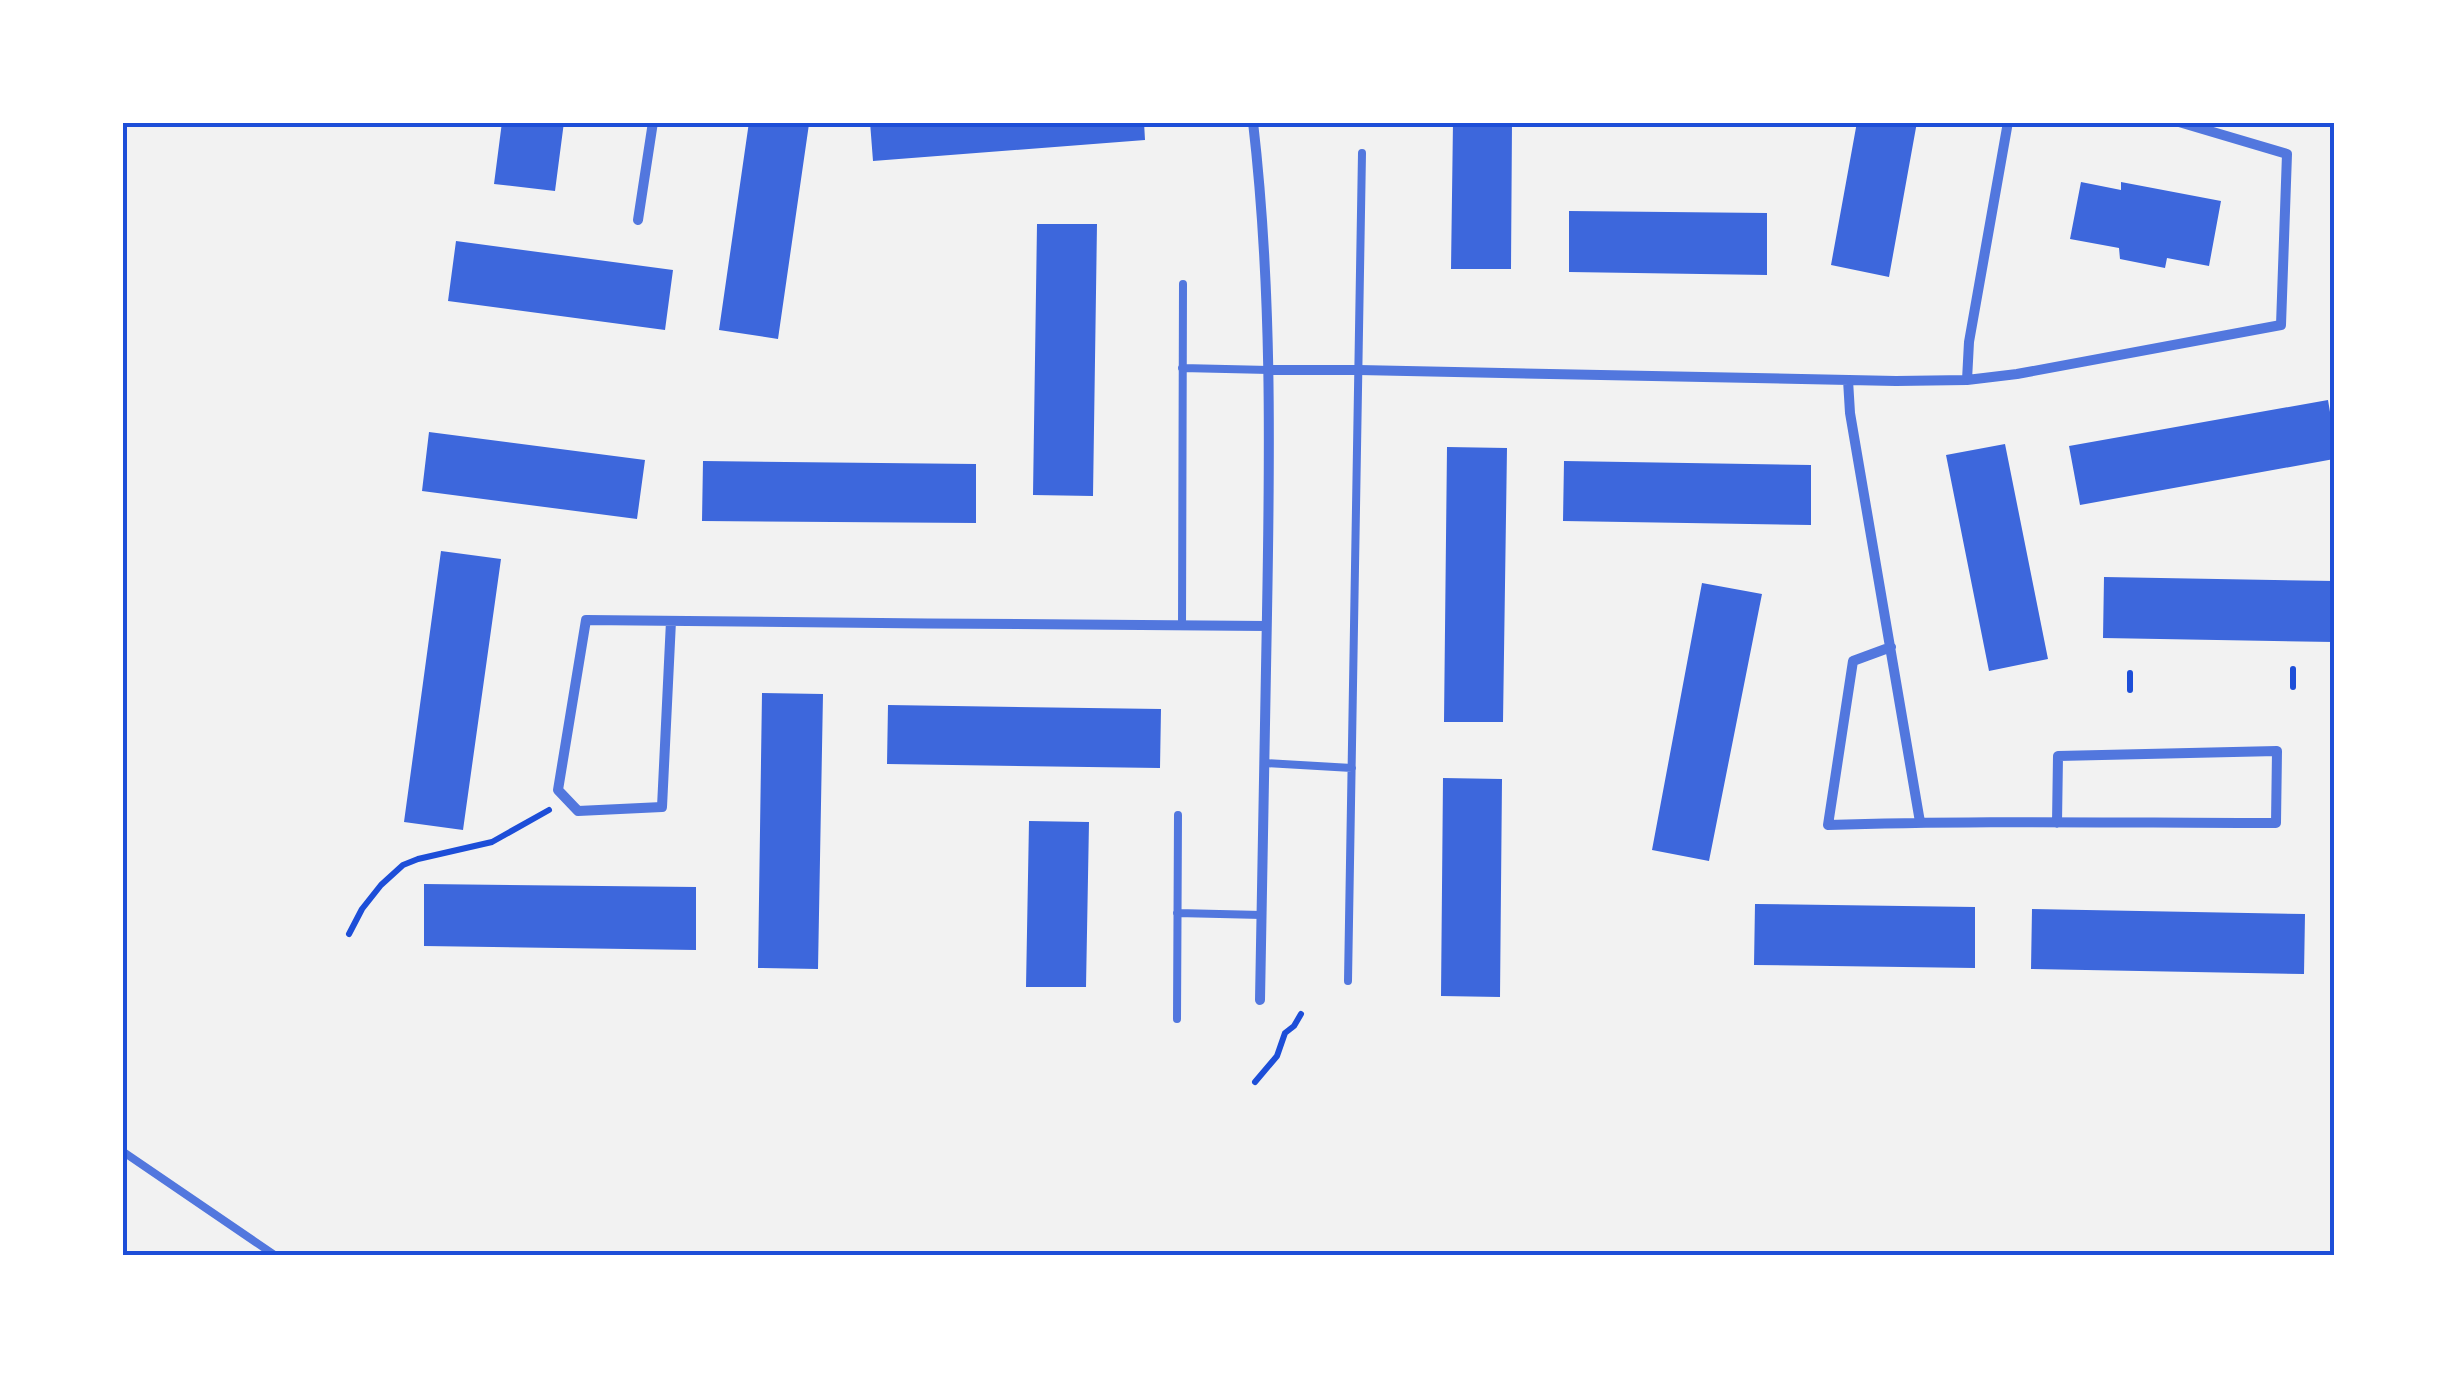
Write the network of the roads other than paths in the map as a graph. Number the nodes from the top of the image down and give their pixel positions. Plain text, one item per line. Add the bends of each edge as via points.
1 (653, 122) edge
2 (1254, 122) edge
3 (2008, 122) edge
4 (2179, 122) edge
5 (1362, 153) dead end
6 (638, 220) dead end
7 (1183, 284) dead end
8 (1182, 368) junction
9 (1269, 370) junction
10 (1360, 370) junction
11 (1848, 380) junction
12 (1967, 380) junction
13 (671, 621) junction
14 (1182, 626) junction
15 (1266, 626) junction
16 (1890, 646) junction
17 (1264, 763) junction
18 (1352, 768) junction
19 (1178, 815) dead end
20 (1920, 822) junction
21 (2057, 822) junction
22 (1177, 913) junction
23 (1262, 914) junction
24 (1348, 981) dead end
25 (1260, 1000) dead end
26 (1176, 1019) dead end
27 (122, 1150) edge
28 (276, 1256) edge

1 - 6 street
2 - 9 street
3 - 12 street
4 - 12 street via 2287,154 2281,325
5 - 10 lane
7 - 8 lane
8 - 9 lane
8 - 14 lane
9 - 10 street
9 - 15 street
10 - 11 street
10 - 18 lane
11 - 12 street
11 - 16 street
13 - 13 street via 662,807 578,811 558,790 586,620
13 - 14 street
14 - 15 street
15 - 17 street
16 - 20 street
16 - 20 street via 1853,661 1828,825
17 - 18 lane
17 - 23 street
18 - 24 lane
19 - 22 lane
20 - 21 street
21 - 21 street via 2276,823 2277,751 2058,756
22 - 23 lane
22 - 26 lane
23 - 25 street
27 - 28 lane

